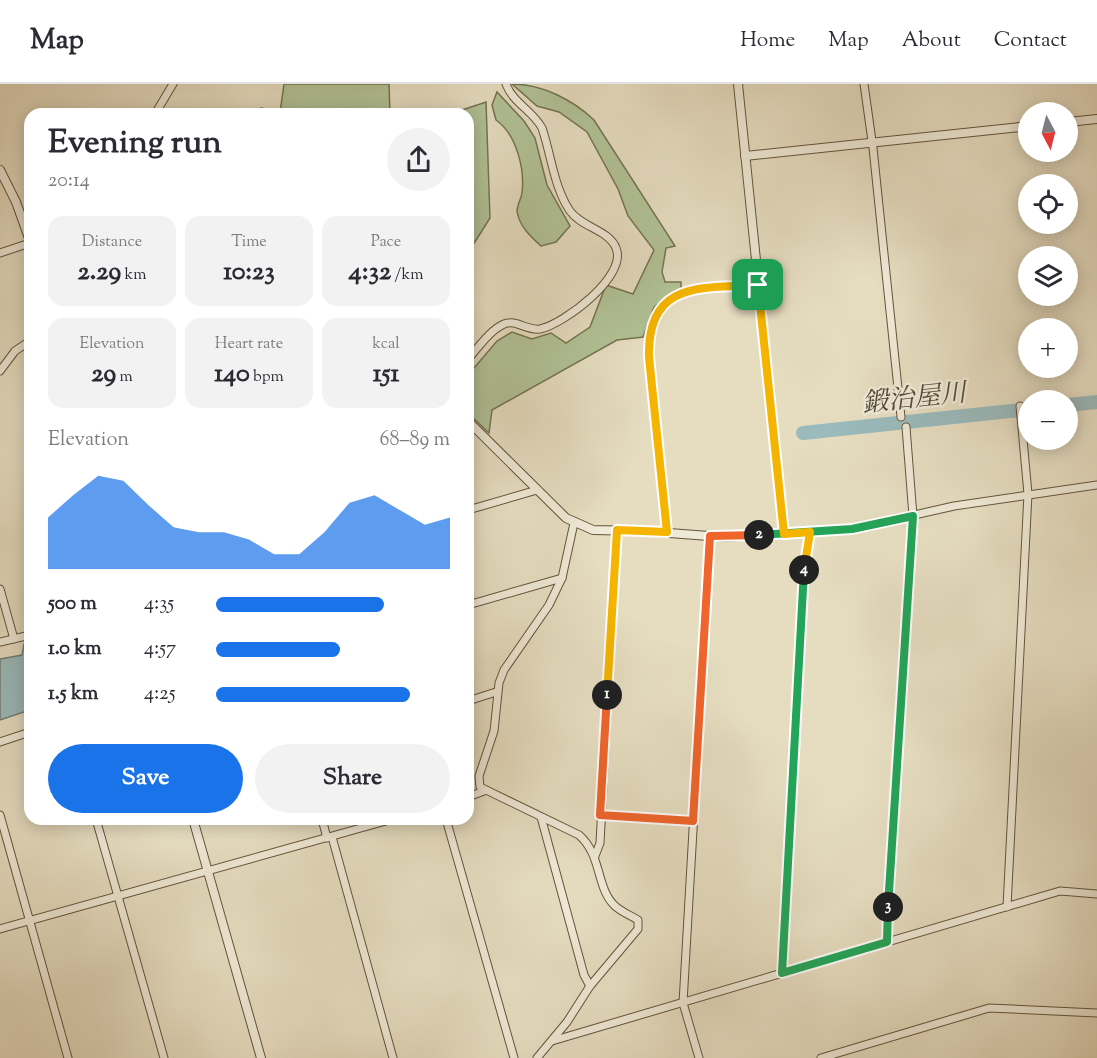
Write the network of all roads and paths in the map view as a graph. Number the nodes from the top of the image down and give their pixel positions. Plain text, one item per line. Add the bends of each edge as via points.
1 (161, 84) edge
2 (506, 84) edge
3 (738, 84) edge
4 (864, 84) edge
5 (172, 87) edge
6 (159, 108) edge
7 (1097, 120) edge
8 (1078, 121) edge
9 (1018, 127) edge
10 (871, 143) junction
11 (745, 156) junction
12 (0, 170) edge
13 (24, 225) edge
14 (24, 244) edge
15 (0, 252) edge
16 (758, 285) junction
17 (24, 345) edge
18 (474, 353) edge
19 (0, 370) edge
20 (901, 417) dead end
21 (474, 427) edge
22 (906, 427) dead end
23 (1024, 450) edge
24 (1097, 485) edge
25 (537, 490) junction
26 (1028, 494) junction
27 (474, 508) edge
28 (913, 516) junction
29 (573, 523) junction
30 (617, 530) junction
31 (667, 532) junction
32 (810, 532) junction
33 (784, 534) junction
34 (710, 536) junction
35 (562, 579) junction
36 (0, 590) edge
37 (474, 603) edge
38 (24, 636) edge
39 (14, 639) junction
40 (0, 642) edge
41 (496, 692) junction
42 (474, 699) edge
43 (24, 734) edge
44 (0, 742) edge
45 (484, 791) junction
46 (474, 795) edge
47 (0, 815) edge
48 (600, 815) junction
49 (541, 817) junction
50 (693, 821) junction
51 (98, 825) edge
52 (196, 825) edge
53 (325, 825) edge
54 (372, 825) edge
55 (448, 825) edge
56 (330, 837) junction
57 (595, 856) junction
58 (208, 871) junction
59 (1097, 894) edge
60 (118, 895) junction
61 (1007, 907) junction
62 (29, 921) junction
63 (0, 929) edge
64 (887, 942) junction
65 (782, 973) junction
66 (590, 986) junction
67 (683, 1003) junction
68 (1097, 1013) edge
69 (552, 1041) junction
70 (68, 1058) edge
71 (164, 1058) edge
72 (261, 1058) edge
73 (393, 1058) edge
74 (514, 1058) edge
75 (537, 1058) edge
76 (699, 1058) edge
77 (821, 1058) edge

1 - 5 street
2 - 18 street via 542,128 569,209 581,222 612,242 617,261 612,272 575,312 540,329 507,323
3 - 11 street
4 - 10 street
5 - 6 street
7 - 8 street
9 - 10 street
10 - 11 street
10 - 20 street
11 - 16 street
12 - 13 street
14 - 15 street
16 - 31 street via 696,289 674,295 656,314 650,329 649,357
16 - 33 street
17 - 19 street
21 - 25 street
22 - 28 street
23 - 26 street
24 - 26 street
25 - 27 street
25 - 29 street
26 - 28 street
26 - 61 street
28 - 32 street via 852,529
28 - 64 street
29 - 30 street via 593,530
29 - 35 street
30 - 31 street
30 - 48 street
31 - 34 street
32 - 33 street
32 - 65 street via 804,571
33 - 34 street
34 - 50 street
35 - 37 street
35 - 41 street via 549,606 504,670
36 - 39 street
38 - 39 street
39 - 40 street
41 - 42 street
41 - 45 street via 494,732 479,776
43 - 44 street
45 - 46 street
45 - 49 street
47 - 62 street
48 - 50 street
48 - 57 street via 600,843
49 - 57 street via 579,835
49 - 66 street
50 - 67 street
51 - 60 street
52 - 58 street
53 - 56 street
54 - 56 street
55 - 74 street
56 - 58 street
56 - 73 street
57 - 66 street via 612,903 638,920 638,929
58 - 60 street
58 - 72 street
59 - 61 street via 1060,891
60 - 62 street
60 - 71 street
61 - 64 street
62 - 63 street
62 - 70 street
64 - 65 street
65 - 67 street
66 - 69 street
67 - 69 street
67 - 76 street
68 - 77 street via 989,1008
69 - 75 street

